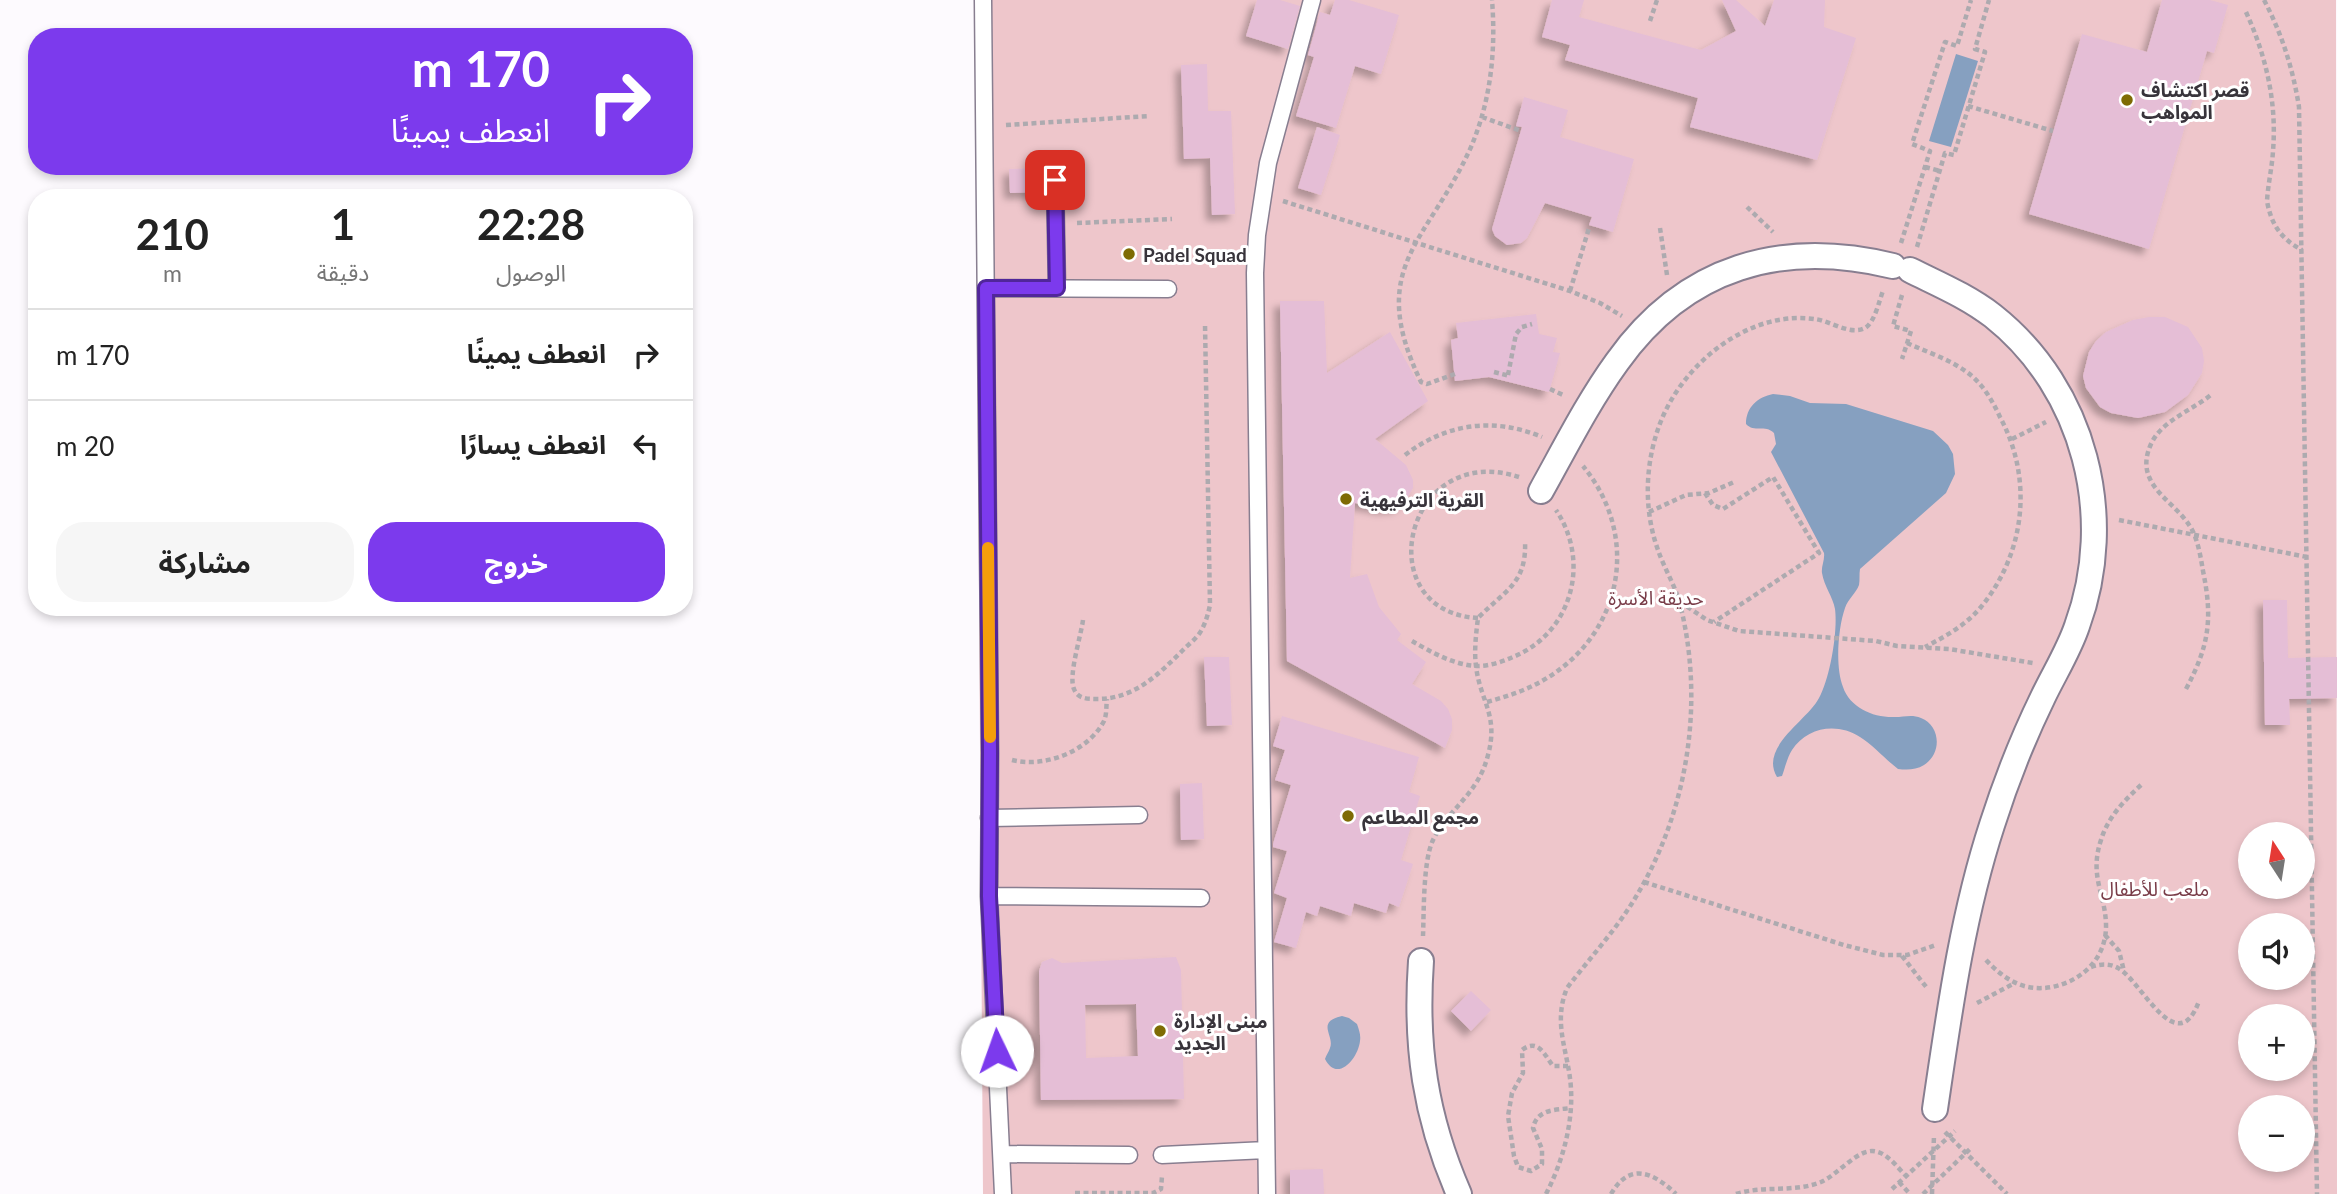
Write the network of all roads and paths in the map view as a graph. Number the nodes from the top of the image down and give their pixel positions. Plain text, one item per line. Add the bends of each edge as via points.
1 (983, 0) edge
2 (1312, 0) edge
3 (1492, 0) edge
4 (1657, 0) edge
5 (1971, 0) edge
6 (1989, 0) edge
7 (2264, 0) edge
8 (2246, 12) dead end
9 (1650, 20) dead end
10 (1968, 106) junction
11 (1150, 116) dead end
12 (1482, 117) junction
13 (984, 127) junction
14 (1521, 131) dead end
15 (2053, 131) dead end
16 (1925, 167) junction
17 (1940, 171) junction
18 (1055, 180) dead end
19 (1262, 195) junction
20 (1172, 219) dead end
21 (1055, 224) junction
22 (1589, 228) dead end
23 (1660, 228) dead end
24 (1415, 241) junction
25 (2302, 250) junction
26 (1902, 268) junction
27 (986, 288) junction
28 (1057, 288) junction
29 (1168, 289) dead end
30 (1570, 291) junction
31 (1672, 303) junction
32 (1205, 324) dead end
33 (1532, 324) dead end
34 (1642, 332) junction
35 (1907, 343) junction
36 (1902, 359) dead end
37 (1494, 372) dead end
38 (1455, 374) dead end
39 (2212, 394) dead end
40 (2068, 411) junction
41 (2012, 439) junction
42 (1564, 450) junction
43 (1405, 454) dead end
44 (1734, 482) dead end
45 (1541, 491) junction
46 (1705, 493) junction
47 (1649, 512) junction
48 (2095, 516) junction
49 (2195, 535) junction
50 (1525, 541) dead end
51 (2307, 557) junction
52 (1679, 602) junction
53 (1478, 618) junction
54 (1083, 621) dead end
55 (1714, 623) junction
56 (1412, 641) dead end
57 (1925, 647) junction
58 (1476, 666) junction
59 (2057, 667) junction
60 (2186, 689) dead end
61 (1107, 699) junction
62 (1487, 702) junction
63 (990, 753) junction
64 (2141, 785) dead end
65 (1139, 815) dead end
66 (989, 818) junction
67 (1644, 882) junction
68 (989, 896) junction
69 (1201, 898) dead end
70 (1965, 934) junction
71 (2105, 935) junction
72 (1421, 961) joint
73 (2090, 967) junction
74 (2124, 972) junction
75 (2199, 1001) dead end
76 (1568, 1066) junction
77 (1571, 1108) junction
78 (1935, 1115) junction
79 (1955, 1131) dead end
80 (1950, 1136) junction
81 (1266, 1150) junction
82 (1934, 1151) junction
83 (1969, 1151) junction
84 (1002, 1154) junction
85 (1162, 1154) joint
86 (1129, 1155) dead end
87 (1906, 1176) junction
88 (1899, 1182) junction
89 (1933, 1185) junction
90 (1892, 1189) dead end
91 (1907, 1193) edge
92 (1003, 1194) edge
93 (1075, 1194) edge
94 (1267, 1194) edge
95 (1459, 1194) edge
96 (1546, 1194) edge
97 (1611, 1194) edge
98 (1676, 1194) edge
99 (1736, 1194) edge
100 (1923, 1194) edge
101 (1932, 1194) edge
102 (2007, 1194) edge
103 (2317, 1194) edge

1 - 13 lane
2 - 19 lane
3 - 12 path via 1492,69
4 - 9 path
5 - 16 path via 1957,46 1945,42 1912,144 1930,151
6 - 10 path via 1975,49 1985,52
7 - 25 path via 2286,47 2299,107
8 - 25 path via 2261,47 2272,93 2269,213 2281,236
10 - 15 path
10 - 17 path via 1954,155 1945,153
11 - 13 path
12 - 14 path
12 - 24 path via 1460,170
13 - 27 lane
16 - 17 path
16 - 26 path
17 - 26 path
18 - 21 lane
19 - 24 path
19 - 81 lane via 1254,313
20 - 21 path
21 - 28 lane
22 - 30 path
23 - 31 path
24 - 30 path
24 - 38 path via 1399,288 1402,334 1420,382 1427,384
25 - 51 path
26 - 31 street via 1830,255 1773,259 1719,275
26 - 35 path via 1893,326 1911,331
26 - 40 street via 1971,300 1994,317 2034,357
26 - 47 path via 1866,327 1855,330 1815,319 1785,319 1730,340 1695,368 1661,421 1648,474
27 - 28 lane
27 - 63 lane
28 - 29 lane
30 - 34 path via 1619,314
31 - 34 street
32 - 61 path via 1210,605 1200,634 1162,671 1132,692
33 - 37 path via 1516,334 1510,376
34 - 42 street via 1618,361
35 - 36 path
35 - 41 path via 1973,378
39 - 49 path via 2167,424 2151,443 2147,457 2151,483
40 - 41 path
40 - 48 street via 2085,458
41 - 57 path via 2020,471 2021,507 2015,542 1981,607 1954,632
42 - 43 path via 1528,431 1489,424 1449,430
42 - 45 street
42 - 62 path via 1595,481 1614,521 1618,542 1615,586 1597,628 1567,663 1529,688
44 - 46 path
45 - 53 path via 1505,472 1474,473 1433,495 1415,521 1410,550 1421,587 1438,607
45 - 58 path via 1559,513 1571,541 1574,578 1570,596 1563,614 1540,643 1509,659
46 - 47 path via 1686,495
46 - 55 path via 1715,508 1723,509 1773,477 1819,553
47 - 52 path
48 - 49 path
48 - 59 street via 2085,601 2077,629
49 - 51 path
49 - 60 path via 2208,594 2209,628 2200,663
50 - 53 path via 1519,579
51 - 103 path
52 - 55 path
52 - 67 path via 1691,670 1687,749 1673,814
53 - 58 path
54 - 61 path via 1074,689 1083,698
55 - 57 path via 1739,631
56 - 58 path via 1441,657
57 - 59 path
58 - 62 path
59 - 70 street via 1992,823
61 - 63 path via 1100,726 1088,740 1062,756 1032,762
62 - 72 path via 1491,733 1482,774 1430,846
63 - 66 lane
64 - 71 path via 2123,802 2101,840 2096,863
65 - 66 lane
66 - 68 lane
67 - 70 path via 1883,955 1913,954
67 - 76 path via 1567,988 1560,1029
68 - 69 lane
68 - 84 lane
70 - 73 path via 1991,966 2018,985 2034,989 2059,985
70 - 78 street
71 - 73 path
71 - 74 path via 2119,951
72 - 95 street via 1418,1002 1424,1084 1433,1124
73 - 74 path via 2111,965
74 - 75 path via 2173,1023 2192,1017
76 - 77 path
76 - 77 path via 1552,1066 1534,1045 1522,1050 1523,1073 1511,1093 1508,1116 1518,1167 1531,1171 1542,1164 1542,1149 1533,1128 1538,1115
77 - 96 path via 1559,1164
78 - 80 path
78 - 82 path
79 - 80 path
80 - 82 path
80 - 83 path
81 - 85 lane
81 - 94 lane
82 - 87 path
82 - 89 path
83 - 89 path
83 - 102 path
84 - 86 lane
84 - 92 lane
85 - 93 path via 1163,1185 1157,1192
87 - 88 path
87 - 99 path via 1874,1151 1810,1185
88 - 90 path
88 - 91 path
89 - 100 path
89 - 101 path
97 - 98 path via 1626,1177 1638,1173 1651,1174

